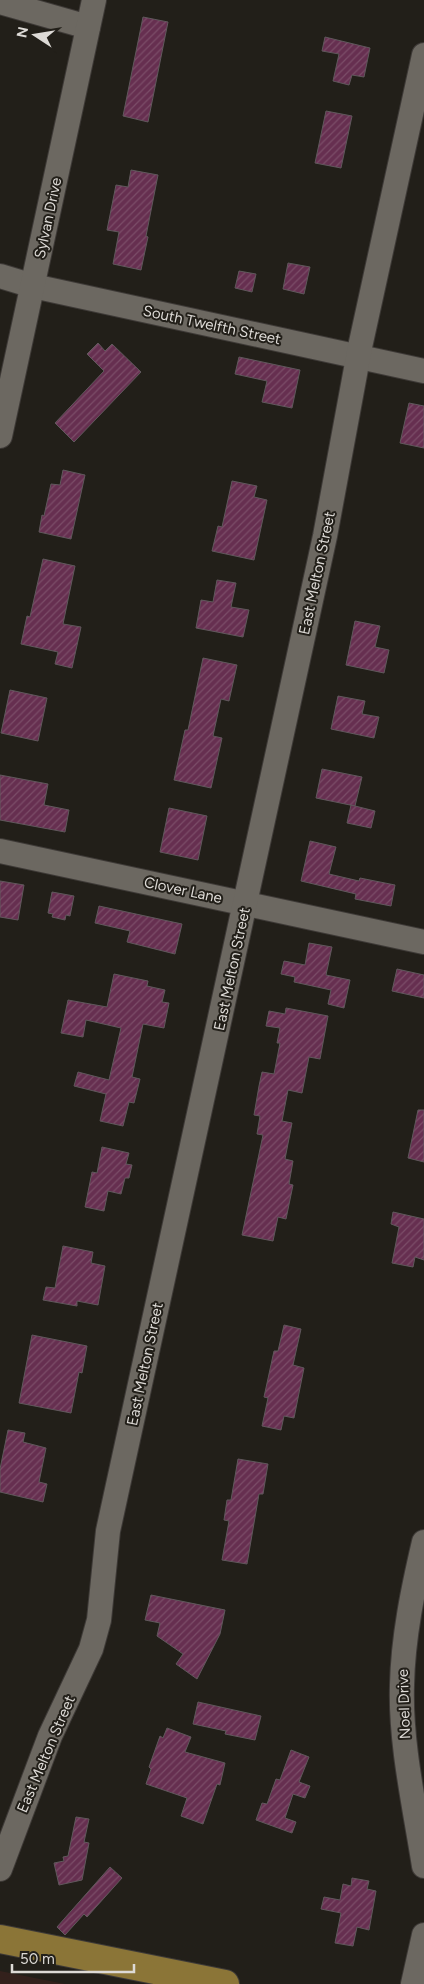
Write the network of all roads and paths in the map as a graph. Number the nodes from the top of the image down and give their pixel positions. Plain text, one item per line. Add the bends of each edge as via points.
1 (94, 0) edge
2 (0, 2) edge
3 (88, 27) junction
4 (424, 55) edge
5 (0, 276) edge
6 (34, 286) junction
7 (358, 357) junction
8 (424, 371) edge
9 (0, 436) edge
10 (0, 851) edge
11 (246, 904) junction
12 (424, 942) edge
13 (424, 1542) edge
14 (424, 1866) edge
15 (0, 1869) edge
16 (424, 1934) edge
17 (0, 1939) edge
18 (224, 1984) edge
19 (414, 1984) edge

1 - 3 street, Sylvan Drive
2 - 3 street
3 - 6 street, Sylvan Drive
4 - 7 street, East Melton Street
5 - 6 street, South Twelfth Street
6 - 7 street, South Twelfth Street
6 - 9 street, Sylvan Drive
7 - 8 street, South Twelfth Street
7 - 11 street, East Melton Street via 326,536
10 - 11 street, Clover Lane
11 - 12 street, Clover Lane
11 - 15 street, East Melton Street via 108,1531 94,1640 84,1668 50,1736
13 - 14 street, Noel Drive via 406,1635 402,1686 404,1736
16 - 19 street
17 - 18 main road

